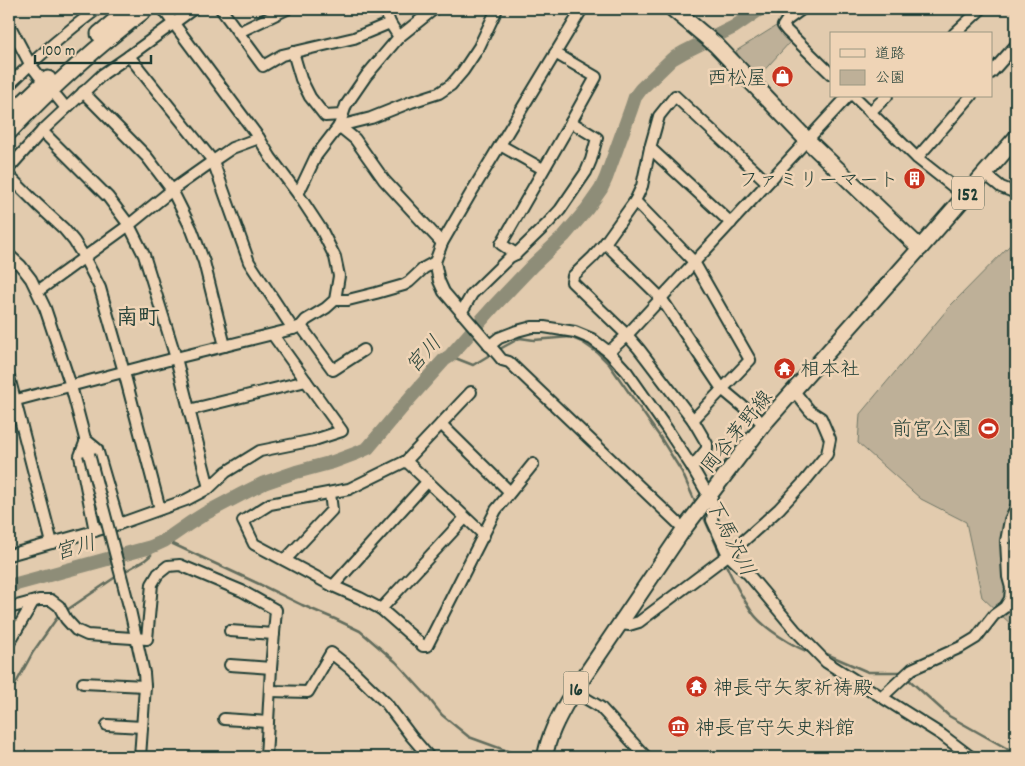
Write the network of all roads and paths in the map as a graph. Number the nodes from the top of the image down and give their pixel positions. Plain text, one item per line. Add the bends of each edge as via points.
1 (97, 9) edge
2 (129, 9) edge
3 (146, 9) edge
4 (163, 9) edge
5 (194, 9) edge
6 (221, 9) edge
7 (287, 9) edge
8 (384, 9) edge
9 (434, 9) edge
10 (496, 9) edge
11 (582, 9) edge
12 (673, 9) edge
13 (802, 9) edge
14 (981, 9) edge
15 (390, 23) junction
16 (174, 24) junction
17 (9, 32) edge
18 (239, 32) junction
19 (956, 32) edge
20 (399, 37) junction
21 (1016, 45) edge
22 (293, 52) junction
23 (556, 53) junction
24 (129, 56) junction
25 (30, 64) junction
26 (830, 73) edge
27 (992, 73) edge
28 (40, 77) dead end
29 (9, 85) edge
30 (83, 92) junction
31 (57, 97) dead end
32 (846, 98) edge
33 (856, 98) edge
34 (885, 98) edge
35 (970, 98) edge
36 (66, 108) junction
37 (870, 112) junction
38 (342, 115) junction
39 (9, 116) edge
40 (571, 122) junction
41 (339, 126) junction
42 (42, 131) junction
43 (9, 134) edge
44 (259, 138) junction
45 (1016, 138) edge
46 (807, 140) junction
47 (500, 144) junction
48 (650, 148) junction
49 (918, 158) junction
50 (213, 161) junction
51 (9, 168) edge
52 (543, 169) junction
53 (985, 174) junction
54 (9, 176) edge
55 (767, 182) junction
56 (172, 190) junction
57 (298, 194) junction
58 (1016, 194) edge
59 (965, 196) junction
60 (635, 201) junction
61 (730, 223) junction
62 (129, 225) junction
63 (442, 243) junction
64 (605, 243) junction
65 (920, 248) junction
66 (516, 254) junction
67 (9, 255) edge
68 (84, 257) junction
69 (435, 262) junction
70 (694, 262) junction
71 (38, 291) junction
72 (661, 298) junction
73 (335, 300) junction
74 (463, 315) junction
75 (297, 327) junction
76 (273, 335) junction
77 (627, 335) junction
78 (225, 346) junction
79 (491, 348) junction
80 (364, 350) dead end
81 (609, 352) junction
82 (176, 358) junction
83 (124, 372) junction
84 (9, 377) edge
85 (306, 381) junction
86 (71, 386) junction
87 (722, 389) junction
88 (794, 391) junction
89 (471, 392) dead end
90 (12, 401) edge
91 (189, 410) junction
92 (693, 420) junction
93 (441, 424) junction
94 (764, 424) junction
95 (86, 440) junction
96 (406, 461) junction
97 (534, 464) dead end
98 (692, 467) junction
99 (427, 482) junction
100 (209, 488) junction
101 (510, 492) junction
102 (330, 493) junction
103 (702, 506) junction
104 (1016, 507) edge
105 (160, 509) junction
106 (465, 518) junction
107 (119, 524) junction
108 (684, 529) junction
109 (95, 531) junction
110 (484, 535) junction
111 (52, 543) junction
112 (9, 555) edge
113 (724, 558) junction
114 (285, 560) junction
115 (332, 586) junction
116 (33, 602) junction
117 (9, 608) edge
118 (381, 609) junction
119 (620, 624) junction
120 (230, 631) dead end
121 (274, 634) junction
122 (137, 639) junction
123 (9, 643) edge
124 (230, 665) dead end
125 (271, 668) junction
126 (83, 683) dead end
127 (145, 686) junction
128 (574, 690) junction
129 (270, 691) junction
130 (882, 697) junction
131 (224, 720) dead end
132 (268, 722) junction
133 (107, 724) dead end
134 (142, 727) junction
135 (140, 757) edge
136 (266, 757) edge
137 (429, 757) edge
138 (546, 757) edge
139 (646, 757) edge
140 (971, 757) edge

1 - 25 street
2 - 39 highway
3 - 43 highway via 78,64
4 - 16 street
5 - 16 street
6 - 18 street
7 - 18 street
8 - 15 street
9 - 20 street
10 - 41 street via 479,47 451,85 439,93 371,118
11 - 23 street
12 - 46 highway via 716,45
13 - 26 street via 784,26
14 - 19 street
15 - 20 street
15 - 22 street via 354,38
16 - 24 street
16 - 44 street
17 - 25 street via 12,30
18 - 22 street via 263,66
20 - 38 street via 366,76
21 - 27 street
22 - 38 street via 310,98 326,116
23 - 40 street via 596,76
23 - 47 street
24 - 30 street
24 - 50 street
25 - 28 street
25 - 29 street
30 - 36 street
30 - 56 street via 148,157
31 - 36 street
32 - 46 street
33 - 37 street
34 - 37 street
35 - 49 street
36 - 42 street
37 - 49 street
38 - 41 street
40 - 52 street
40 - 66 street via 597,138 586,172 560,210
41 - 57 street via 316,156
41 - 63 street via 355,139 384,180
42 - 51 street
42 - 62 street via 108,196
44 - 50 street via 232,148
44 - 57 street
45 - 53 highway, 152
46 - 55 street
46 - 65 highway
47 - 52 street
47 - 63 street
48 - 55 street via 659,116 675,96
48 - 60 street via 642,186
48 - 61 street
49 - 59 street
50 - 56 street
50 - 75 street via 249,262
52 - 66 street via 501,244
53 - 58 street
53 - 59 highway, 152
54 - 68 street via 64,229
55 - 61 street
56 - 62 street
56 - 78 street via 204,262
57 - 73 street via 335,257 339,276
59 - 65 highway, 152
60 - 64 street
60 - 70 street
61 - 70 street
62 - 68 street
62 - 82 street via 155,286
63 - 69 street
64 - 72 street
64 - 77 street via 573,276 572,282
65 - 88 main road, 岡谷茅野線 / 16
66 - 74 street via 472,294
67 - 71 street
68 - 71 street
68 - 83 street via 100,288
69 - 73 street via 404,285 376,294
69 - 74 street via 444,292
70 - 72 street
70 - 87 street via 750,360
71 - 86 street
72 - 77 street
72 - 87 street
73 - 75 street
74 - 79 street
75 - 76 street
75 - 80 street via 333,370
76 - 78 street
76 - 85 street
77 - 81 street
77 - 92 street
78 - 82 street
79 - 81 street via 499,338 516,331 544,327 576,332
79 - 108 street
81 - 98 street via 627,372
82 - 83 street
82 - 91 street
83 - 86 street
83 - 105 street
84 - 90 street
85 - 91 street
85 - 100 street via 342,431 260,451 226,472
86 - 90 street
86 - 95 street
87 - 92 street
87 - 94 street
88 - 94 main road, 岡谷茅野線 / 16
88 - 113 street via 821,418 830,439 827,454 779,510
89 - 93 street
90 - 111 street
91 - 100 street
92 - 98 street via 707,449
93 - 96 street
93 - 101 street
94 - 103 main road, 岡谷茅野線 / 16
95 - 107 street via 97,449
95 - 109 street via 80,456
95 - 122 street, bridge
96 - 99 street
96 - 102 street via 349,489
97 - 101 street
98 - 103 street
99 - 106 street
99 - 115 street
100 - 105 street
101 - 110 street via 496,510
102 - 114 street via 332,510
102 - 114 street via 270,504 243,521 254,544
103 - 108 main road, 岡谷茅野線 / 16
103 - 113 street via 714,505 712,520
104 - 130 street via 1006,541 1011,588 1005,607 976,638 912,669
105 - 107 street
106 - 110 street
106 - 118 street
107 - 109 street
108 - 119 main road, 岡谷茅野線 / 16
109 - 111 street
110 - 118 street via 428,646 423,646
111 - 112 street
113 - 119 street via 639,622
113 - 130 street via 749,575 826,662
114 - 115 street
115 - 118 street
116 - 117 street
116 - 122 street via 51,600 76,630 87,636
116 - 123 street
119 - 128 main road, 岡谷茅野線 / 16
120 - 121 street
121 - 122 street via 276,610 242,591 192,570 168,566 152,584 147,639
121 - 125 street
122 - 127 street
124 - 125 street
125 - 129 street
126 - 127 street
127 - 134 street
128 - 138 main road, 岡谷茅野線 / 16 via 555,724
128 - 139 street via 600,708
129 - 132 street
129 - 137 street via 308,692 331,653 386,702
130 - 140 street
131 - 132 street
132 - 136 street
133 - 134 street
134 - 135 street

